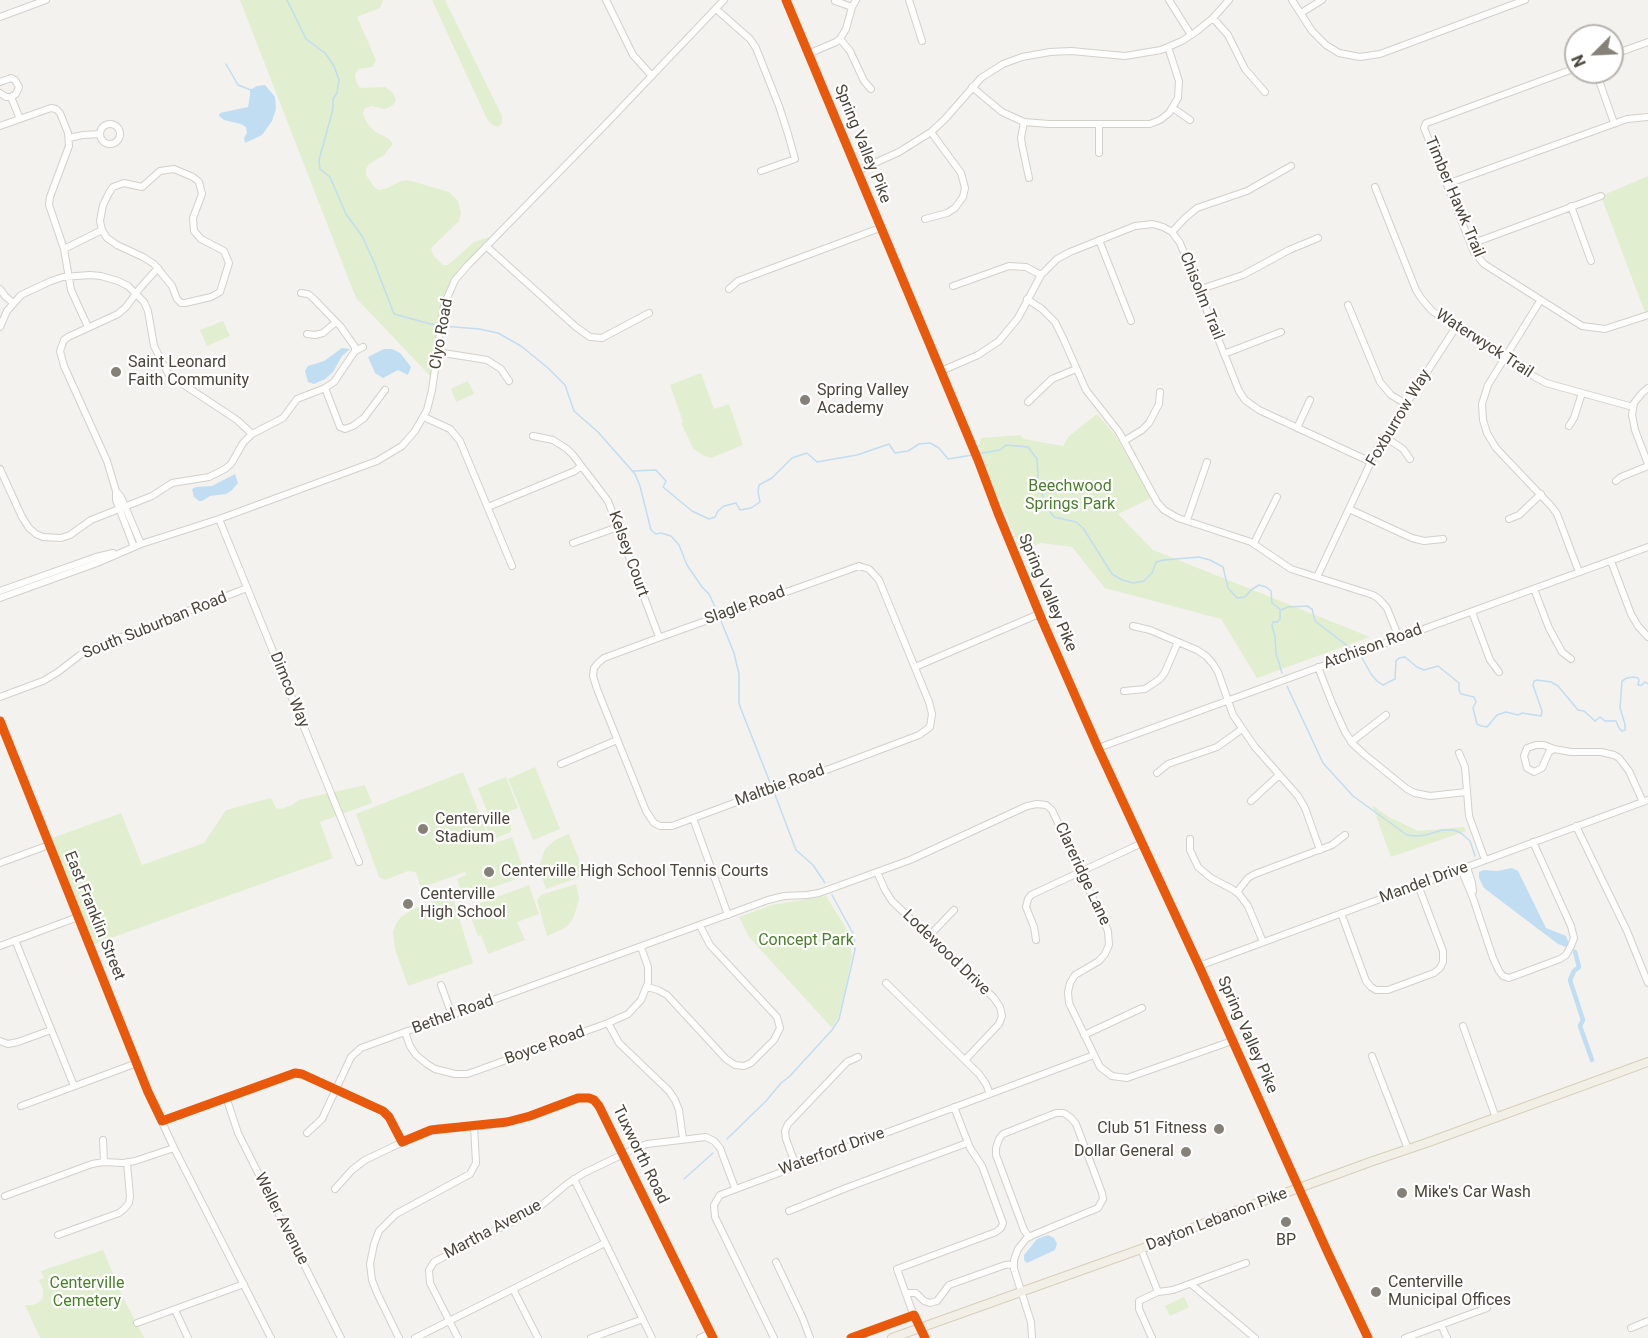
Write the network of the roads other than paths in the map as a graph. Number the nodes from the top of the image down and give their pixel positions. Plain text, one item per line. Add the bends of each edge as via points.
1 (46, 0) edge
2 (606, 0) edge
3 (724, 0) edge
4 (786, 0) edge
5 (909, 0) edge
6 (1169, 0) edge
7 (1229, 0) edge
8 (1292, 0) edge
9 (1322, 0) edge
10 (1501, 0) edge
11 (1525, 0) edge
12 (835, 1) edge
13 (854, 3) edge
14 (1504, 8) junction
15 (716, 9) junction
16 (1301, 13) junction
17 (0, 17) edge
18 (1213, 18) junction
19 (1191, 35) junction
20 (840, 39) junction
21 (922, 41) dead end
22 (1648, 42) edge
23 (1167, 47) junction
24 (1624, 51) edge
25 (808, 54) junction
26 (1564, 73) edge
27 (652, 76) junction
28 (0, 82) edge
29 (1600, 84) edge
30 (972, 87) junction
31 (871, 89) dead end
32 (1265, 92) dead end
33 (0, 93) edge
34 (11, 97) junction
35 (1173, 108) junction
36 (1648, 117) edge
37 (20, 119) junction
38 (1190, 120) dead end
39 (1024, 122) junction
40 (1614, 123) junction
41 (1099, 124) junction
42 (0, 126) edge
43 (931, 132) junction
44 (100, 134) dead end
45 (69, 138) junction
46 (1099, 153) dead end
47 (1291, 166) dead end
48 (761, 171) dead end
49 (857, 171) junction
50 (1029, 178) dead end
51 (1447, 184) junction
52 (1375, 187) dead end
53 (1601, 196) dead end
54 (1571, 206) junction
55 (925, 219) dead end
56 (880, 228) junction
57 (102, 230) junction
58 (1172, 232) junction
59 (1318, 238) dead end
60 (1099, 240) junction
61 (1471, 243) junction
62 (486, 246) junction
63 (64, 249) junction
64 (1591, 261) dead end
65 (158, 268) junction
66 (1041, 275) junction
67 (69, 276) junction
68 (952, 286) dead end
69 (0, 289) edge
70 (729, 289) dead end
71 (1198, 290) junction
72 (301, 293) dead end
73 (136, 294) junction
74 (1027, 299) junction
75 (1540, 301) junction
76 (13, 303) junction
77 (1348, 305) dead end
78 (649, 313) dead end
79 (1648, 315) edge
80 (1131, 321) dead end
81 (336, 322) junction
82 (0, 327) edge
83 (88, 327) junction
84 (1456, 327) junction
85 (1281, 332) dead end
86 (307, 334) dead end
87 (363, 348) dead end
88 (437, 349) junction
89 (355, 351) junction
90 (1224, 354) junction
91 (1504, 358) junction
92 (1076, 369) junction
93 (941, 371) junction
94 (509, 381) dead end
95 (326, 388) junction
96 (1648, 388) edge
97 (385, 390) dead end
98 (1160, 392) dead end
99 (1582, 393) junction
100 (1310, 400) dead end
101 (1028, 402) dead end
102 (1406, 404) junction
103 (1633, 407) junction
104 (424, 417) junction
105 (1569, 426) dead end
106 (1297, 428) junction
107 (252, 434) junction
108 (533, 436) dead end
109 (1385, 437) junction
110 (1124, 441) junction
111 (1410, 459) dead end
112 (1207, 462) dead end
113 (1371, 462) junction
114 (1648, 465) edge
115 (581, 466) junction
116 (0, 470) edge
117 (1616, 481) dead end
118 (1541, 494) junction
119 (1277, 497) dead end
120 (488, 507) junction
121 (122, 508) junction
122 (1349, 509) junction
123 (219, 519) junction
124 (1509, 519) dead end
125 (1187, 520) junction
126 (618, 526) junction
127 (1443, 539) dead end
128 (573, 543) dead end
129 (1254, 543) junction
130 (137, 546) junction
131 (1648, 547) edge
132 (1611, 561) junction
133 (512, 566) dead end
134 (1579, 573) junction
135 (1317, 577) junction
136 (247, 588) junction
137 (1534, 589) junction
138 (0, 591) edge
139 (0, 598) edge
140 (1472, 612) junction
141 (1039, 614) junction
142 (1133, 626) dead end
143 (659, 637) junction
144 (1648, 637) edge
145 (1399, 638) junction
146 (1178, 642) junction
147 (1570, 659) dead end
148 (915, 667) junction
149 (1318, 667) junction
150 (1499, 672) dead end
151 (1124, 691) dead end
152 (0, 698) edge
153 (1227, 700) junction
154 (1386, 715) dead end
155 (0, 722) edge
156 (1242, 729) junction
157 (617, 740) junction
158 (1351, 742) junction
159 (1098, 748) junction
160 (1554, 748) junction
161 (1459, 753) dead end
162 (561, 764) dead end
163 (1157, 773) dead end
164 (1279, 775) junction
165 (1467, 792) junction
166 (1251, 801) dead end
167 (1646, 801) edge
168 (693, 818) junction
169 (1576, 826) junction
170 (1345, 836) dead end
171 (1190, 839) dead end
172 (1533, 842) junction
173 (1142, 843) junction
174 (49, 845) junction
175 (1320, 850) junction
176 (1485, 860) junction
177 (0, 862) edge
178 (359, 862) dead end
179 (1464, 868) junction
180 (1080, 871) junction
181 (878, 872) junction
182 (1418, 885) junction
183 (1237, 892) junction
184 (954, 910) dead end
185 (1341, 913) junction
186 (728, 915) junction
187 (78, 917) junction
188 (700, 926) junction
189 (929, 936) junction
190 (15, 940) junction
191 (1036, 940) dead end
192 (1263, 942) junction
193 (0, 946) edge
194 (641, 947) junction
195 (1199, 966) junction
196 (1648, 983) edge
197 (886, 984) dead end
198 (441, 985) dead end
199 (647, 987) junction
200 (1142, 1008) dead end
201 (452, 1015) junction
202 (608, 1023) junction
203 (1463, 1026) dead end
204 (51, 1030) junction
205 (405, 1032) junction
206 (1084, 1035) junction
207 (0, 1041) edge
208 (1232, 1041) junction
209 (1094, 1055) junction
210 (1372, 1056) dead end
211 (858, 1057) dead end
212 (965, 1060) junction
213 (1648, 1062) edge
214 (137, 1063) junction
215 (74, 1086) junction
216 (336, 1089) junction
217 (990, 1094) junction
218 (226, 1097) junction
219 (21, 1106) dead end
220 (954, 1107) junction
221 (1496, 1118) junction
222 (162, 1121) junction
223 (474, 1126) junction
224 (307, 1133) dead end
225 (683, 1139) junction
226 (104, 1140) dead end
227 (402, 1142) junction
228 (967, 1143) junction
229 (174, 1148) junction
230 (1408, 1149) junction
231 (623, 1154) junction
232 (104, 1162) junction
233 (127, 1163) junction
234 (796, 1166) junction
235 (574, 1179) junction
236 (735, 1188) junction
237 (335, 1189) dead end
238 (1299, 1189) junction
239 (5, 1196) dead end
240 (789, 1211) dead end
241 (58, 1235) dead end
242 (1029, 1237) junction
243 (605, 1243) junction
244 (1141, 1249) junction
245 (776, 1262) dead end
246 (1246, 1263) dead end
247 (1014, 1264) junction
248 (244, 1284) junction
249 (1191, 1284) junction
250 (513, 1289) junction
251 (1022, 1292) junction
252 (1158, 1292) junction
253 (906, 1293) junction
254 (1487, 1308) dead end
255 (175, 1310) junction
256 (914, 1315) junction
257 (643, 1319) junction
258 (449, 1321) junction
259 (1648, 1321) edge
260 (137, 1323) dead end
261 (1441, 1325) junction
262 (920, 1328) junction
263 (1631, 1328) dead end
264 (712, 1335) edge
265 (188, 1338) edge
266 (271, 1338) edge
267 (341, 1338) edge
268 (399, 1338) edge
269 (415, 1338) edge
270 (458, 1338) edge
271 (538, 1338) edge
272 (591, 1338) edge
273 (652, 1338) edge
274 (700, 1338) edge
275 (774, 1338) edge
276 (810, 1338) edge
277 (851, 1338) edge
278 (892, 1338) edge
279 (925, 1338) edge
280 (1032, 1338) edge
281 (1152, 1338) edge
282 (1255, 1338) edge
283 (1368, 1338) edge
284 (1405, 1338) edge
285 (1447, 1338) edge

1 - 17 street
2 - 27 street via 633,55
3 - 15 street, Clyo Road
4 - 25 street, Spring Valley Pike
5 - 21 street
6 - 19 street
7 - 18 street
8 - 16 street
9 - 16 street
10 - 14 street
11 - 14 street
12 - 13 street
13 - 20 street
14 - 16 street via 1380,54 1360,57 1339,53 1326,45
15 - 27 street, Clyo Road
15 - 48 street via 756,48 795,159
18 - 19 street
18 - 32 street via 1228,36 1245,69
19 - 23 street
20 - 25 street
20 - 31 street
22 - 24 street
23 - 30 street via 1125,56 1062,51 1022,57 995,68
23 - 35 street via 1179,81
25 - 49 street, Spring Valley Pike
26 - 51 street, Timber Hawk Trail via 1425,125
27 - 62 street, Clyo Road
28 - 34 street via 11,78 17,82 18,90
29 - 40 street
30 - 39 street via 1002,112
30 - 43 street
33 - 34 street
34 - 37 street
35 - 38 street
35 - 41 street via 1150,124
36 - 40 street
37 - 42 street
37 - 45 street via 53,108 60,113
39 - 41 street
39 - 50 street via 1021,138
40 - 51 street
41 - 46 street
43 - 49 street via 899,153
43 - 55 street via 961,173 965,188 956,208
44 - 45 street
45 - 63 street via 49,200
47 - 58 street via 1247,191 1197,208
49 - 56 street, Spring Valley Pike
51 - 61 street, Timber Hawk Trail
52 - 84 street, Waterwyck Trail via 1421,298
53 - 54 street
54 - 61 street
54 - 64 street
56 - 70 street via 738,281
56 - 93 street, Spring Valley Pike
57 - 63 street
57 - 65 street via 111,242 150,260
57 - 65 street via 103,205 117,184 142,187 156,173 169,169 194,177 202,194 193,218 194,231 227,254 226,278 216,295 181,303
58 - 60 street, Chisolm Trail via 1157,225 1141,224
58 - 71 street, Chisolm Trail
59 - 71 street via 1243,275
60 - 66 street, Chisolm Trail via 1062,256
60 - 80 street
61 - 75 street, Timber Hawk Trail via 1484,264
62 - 78 street via 590,337 599,339
62 - 88 street, Clyo Road via 455,280 444,305
63 - 67 street
65 - 73 street
66 - 68 street via 1026,267 1009,266
66 - 74 street, Chisolm Trail
67 - 73 street via 100,276 118,281
67 - 76 street via 21,294
67 - 83 street via 71,291
69 - 76 street
71 - 90 street, Chisolm Trail
72 - 81 street via 313,298
73 - 83 street via 118,314
73 - 107 street via 148,311 154,346 169,375
74 - 92 street via 1054,322
74 - 93 street, Chisolm Trail via 1013,326 999,341
75 - 79 street, Timber Hawk Trail via 1590,328 1611,328
75 - 91 street
76 - 82 street
77 - 102 street via 1380,382
81 - 86 street via 323,333
81 - 89 street
83 - 121 street via 64,340 61,357 104,454 116,500
84 - 91 street, Waterwyck Trail
84 - 102 street, Foxburrow Way
85 - 90 street
87 - 89 street
88 - 94 street via 487,360 501,369
88 - 104 street, Clyo Road
89 - 95 street
90 - 106 street, Chisolm Trail via 1245,400
91 - 99 street, Waterwyck Trail via 1546,382
91 - 118 street via 1485,393 1485,427 1496,448
92 - 101 street via 1052,379
92 - 110 street via 1086,390
93 - 141 street, Spring Valley Pike
95 - 97 street via 340,427 345,429 363,418
95 - 107 street via 297,399 283,418
96 - 103 street
98 - 110 street via 1159,404 1149,423
99 - 103 street, Waterwyck Trail
99 - 105 street
100 - 106 street
102 - 109 street, Foxburrow Way
103 - 114 street via 1633,423
104 - 120 street via 457,435
104 - 123 street, Clyo Road via 410,438 385,457
106 - 113 street, Chisolm Trail
107 - 121 street via 231,464 217,474 172,483
108 - 115 street, Kelsey Court via 559,443
109 - 111 street
109 - 113 street, Foxburrow Way
110 - 125 street via 1160,506
112 - 125 street
113 - 122 street, Foxburrow Way
114 - 117 street
115 - 120 street
115 - 126 street, Kelsey Court via 608,501
116 - 121 street via 24,522 43,537 70,535 91,520
118 - 124 street via 1519,516
118 - 134 street via 1557,514
119 - 129 street
120 - 133 street
121 - 130 street
122 - 127 street via 1412,538
122 - 135 street, Foxburrow Way
123 - 130 street, Clyo Road
123 - 136 street, Dimco Way
125 - 129 street
126 - 128 street
126 - 143 street, Kelsey Court
129 - 135 street via 1286,567
130 - 138 street, Clyo Road
130 - 139 street, Clyo Road
131 - 132 street, Atchison Road
132 - 134 street, Atchison Road
132 - 144 street via 1631,614
134 - 137 street, Atchison Road
135 - 145 street via 1379,599 1390,613
136 - 152 street, South Suburban Road via 96,647 43,681
136 - 178 street, Dimco Way
137 - 140 street, Atchison Road
137 - 147 street via 1550,628
140 - 145 street, Atchison Road
140 - 150 street via 1490,660
141 - 148 street
141 - 159 street, Spring Valley Pike
142 - 146 street
143 - 148 street, Slagle Road via 862,566 879,580
143 - 157 street, Slagle Road via 604,658 594,668 594,681
145 - 149 street, Atchison Road
146 - 151 street via 1160,679 1145,689
146 - 153 street via 1197,650 1213,664
148 - 168 street, Maltbie Road via 932,713 932,723 924,733
149 - 153 street, Atchison Road
149 - 158 street
153 - 156 street
153 - 159 street, Atchison Road
154 - 158 street
155 - 174 street, East Franklin Street
156 - 163 street via 1217,747 1168,764
156 - 164 street
157 - 162 street
157 - 168 street, Maltbie Road via 654,823 670,826
158 - 165 street via 1415,793 1430,796
159 - 173 street, Spring Valley Pike
160 - 160 street via 1529,746 1524,756 1527,768 1540,770
160 - 167 street via 1614,755 1625,764
161 - 165 street via 1465,767
164 - 166 street
164 - 175 street via 1302,802
165 - 176 street via 1469,816
167 - 169 street, Mandel Drive
168 - 186 street
169 - 172 street, Mandel Drive
169 - 196 street
170 - 175 street
171 - 183 street via 1190,850 1201,870
172 - 176 street, Mandel Drive
172 - 179 street via 1574,938 1560,959 1509,978 1503,976 1493,958 1473,898 1472,883
173 - 180 street
173 - 195 street, Spring Valley Pike
174 - 177 street
174 - 187 street, East Franklin Street
175 - 183 street via 1255,874
176 - 179 street, Mandel Drive
179 - 182 street, Mandel Drive
180 - 181 street, Clareridge Lane via 1052,810 1037,804
180 - 191 street via 1028,899 1027,912
180 - 206 street, Clareridge Lane via 1106,925 1109,941 1102,958 1079,972 1068,987 1070,1003
181 - 186 street, Clareridge Lane via 819,893 777,897
181 - 189 street, Lodewood Drive via 888,896
182 - 185 street, Mandel Drive
182 - 185 street via 1443,951 1443,962 1434,973 1388,990 1376,990 1366,981
183 - 192 street via 1248,906
184 - 189 street
185 - 192 street, Mandel Drive
186 - 188 street, Clareridge Lane
187 - 190 street
187 - 214 street, East Franklin Street
188 - 194 street, Clareridge Lane
188 - 199 street via 710,945 777,1017 780,1028 774,1040 751,1064 735,1065 667,995
189 - 212 street, Lodewood Drive via 994,998 1002,1011 999,1024
190 - 193 street
190 - 204 street
192 - 195 street, Mandel Drive
194 - 199 street via 648,967
194 - 201 street, Bethel Road
195 - 208 street, Spring Valley Pike
197 - 212 street
198 - 201 street
199 - 202 street, Boyce Road via 634,1010
200 - 206 street
201 - 205 street, Bethel Road
202 - 205 street, Boyce Road via 463,1074 446,1073 426,1064
202 - 225 street via 619,1043 675,1100
203 - 221 street
204 - 207 street via 18,1042
204 - 215 street
205 - 216 street, Bethel Road via 356,1051
206 - 209 street, Clareridge Lane
208 - 209 street, Clareridge Lane via 1127,1078 1107,1073
208 - 238 street, Spring Valley Pike
209 - 217 street, Waterford Drive
210 - 230 street
211 - 234 street via 842,1067 788,1124 785,1135
212 - 217 street via 983,1079
213 - 221 main road, Dayton Lebanon Pike
214 - 215 street
214 - 222 street, East Franklin Street
215 - 219 street
216 - 218 street via 295,1073
216 - 224 street, Bethel Road via 322,1119
216 - 227 street via 386,1113
217 - 220 street, Waterford Drive
218 - 222 street
218 - 267 street, Weller Avenue via 238,1133
220 - 228 street
220 - 234 street, Waterford Drive
221 - 230 main road, Dayton Lebanon Pike
222 - 229 street, East Franklin Street
223 - 227 street, Tuxworth Road via 431,1130
223 - 231 street, Tuxworth Road via 517,1120 586,1097 599,1106
223 - 268 street via 473,1171 396,1214 374,1244 372,1280
225 - 231 street, Martha Avenue via 647,1144
225 - 236 street, Martha Avenue via 705,1137 714,1141
226 - 232 street
227 - 237 street, Tuxworth Road via 357,1165
228 - 240 street
228 - 253 street via 982,1166 1002,1225 996,1232 897,1269
229 - 233 street
229 - 248 street, East Franklin Street
230 - 238 main road, Dayton Lebanon Pike
231 - 235 street, Martha Avenue
231 - 264 street, Tuxworth Road
232 - 233 street
232 - 239 street
233 - 241 street via 130,1196 124,1209
234 - 236 street, Waterford Drive
235 - 243 street
235 - 258 street, Martha Avenue via 537,1209 434,1262 429,1279
236 - 275 street, Waterford Drive via 717,1198 714,1213
238 - 244 main road, Dayton Lebanon Pike
238 - 283 street, Spring Valley Pike
242 - 242 street via 1092,1212 1102,1201 1076,1124 1064,1113 1003,1134 996,1148
242 - 247 street via 1018,1249
243 - 250 street
243 - 257 street
244 - 251 main road, Dayton Lebanon Pike
244 - 252 street
245 - 276 street
246 - 249 street
247 - 251 street
247 - 253 street via 950,1285 937,1301 930,1303 916,1293
248 - 255 street
248 - 266 street, East Franklin Street
249 - 252 street
249 - 282 street
250 - 258 street
250 - 271 street
251 - 262 main road, Dayton Lebanon Pike
251 - 280 street
252 - 281 street via 1138,1303
253 - 256 street
254 - 261 street
255 - 260 street
255 - 265 street
256 - 262 street
256 - 277 street
257 - 272 street
257 - 273 street
258 - 269 street
258 - 270 street, Martha Avenue
259 - 263 street
261 - 284 street
261 - 285 street
262 - 278 main road, Dayton Lebanon Pike
262 - 279 street
264 - 274 street

